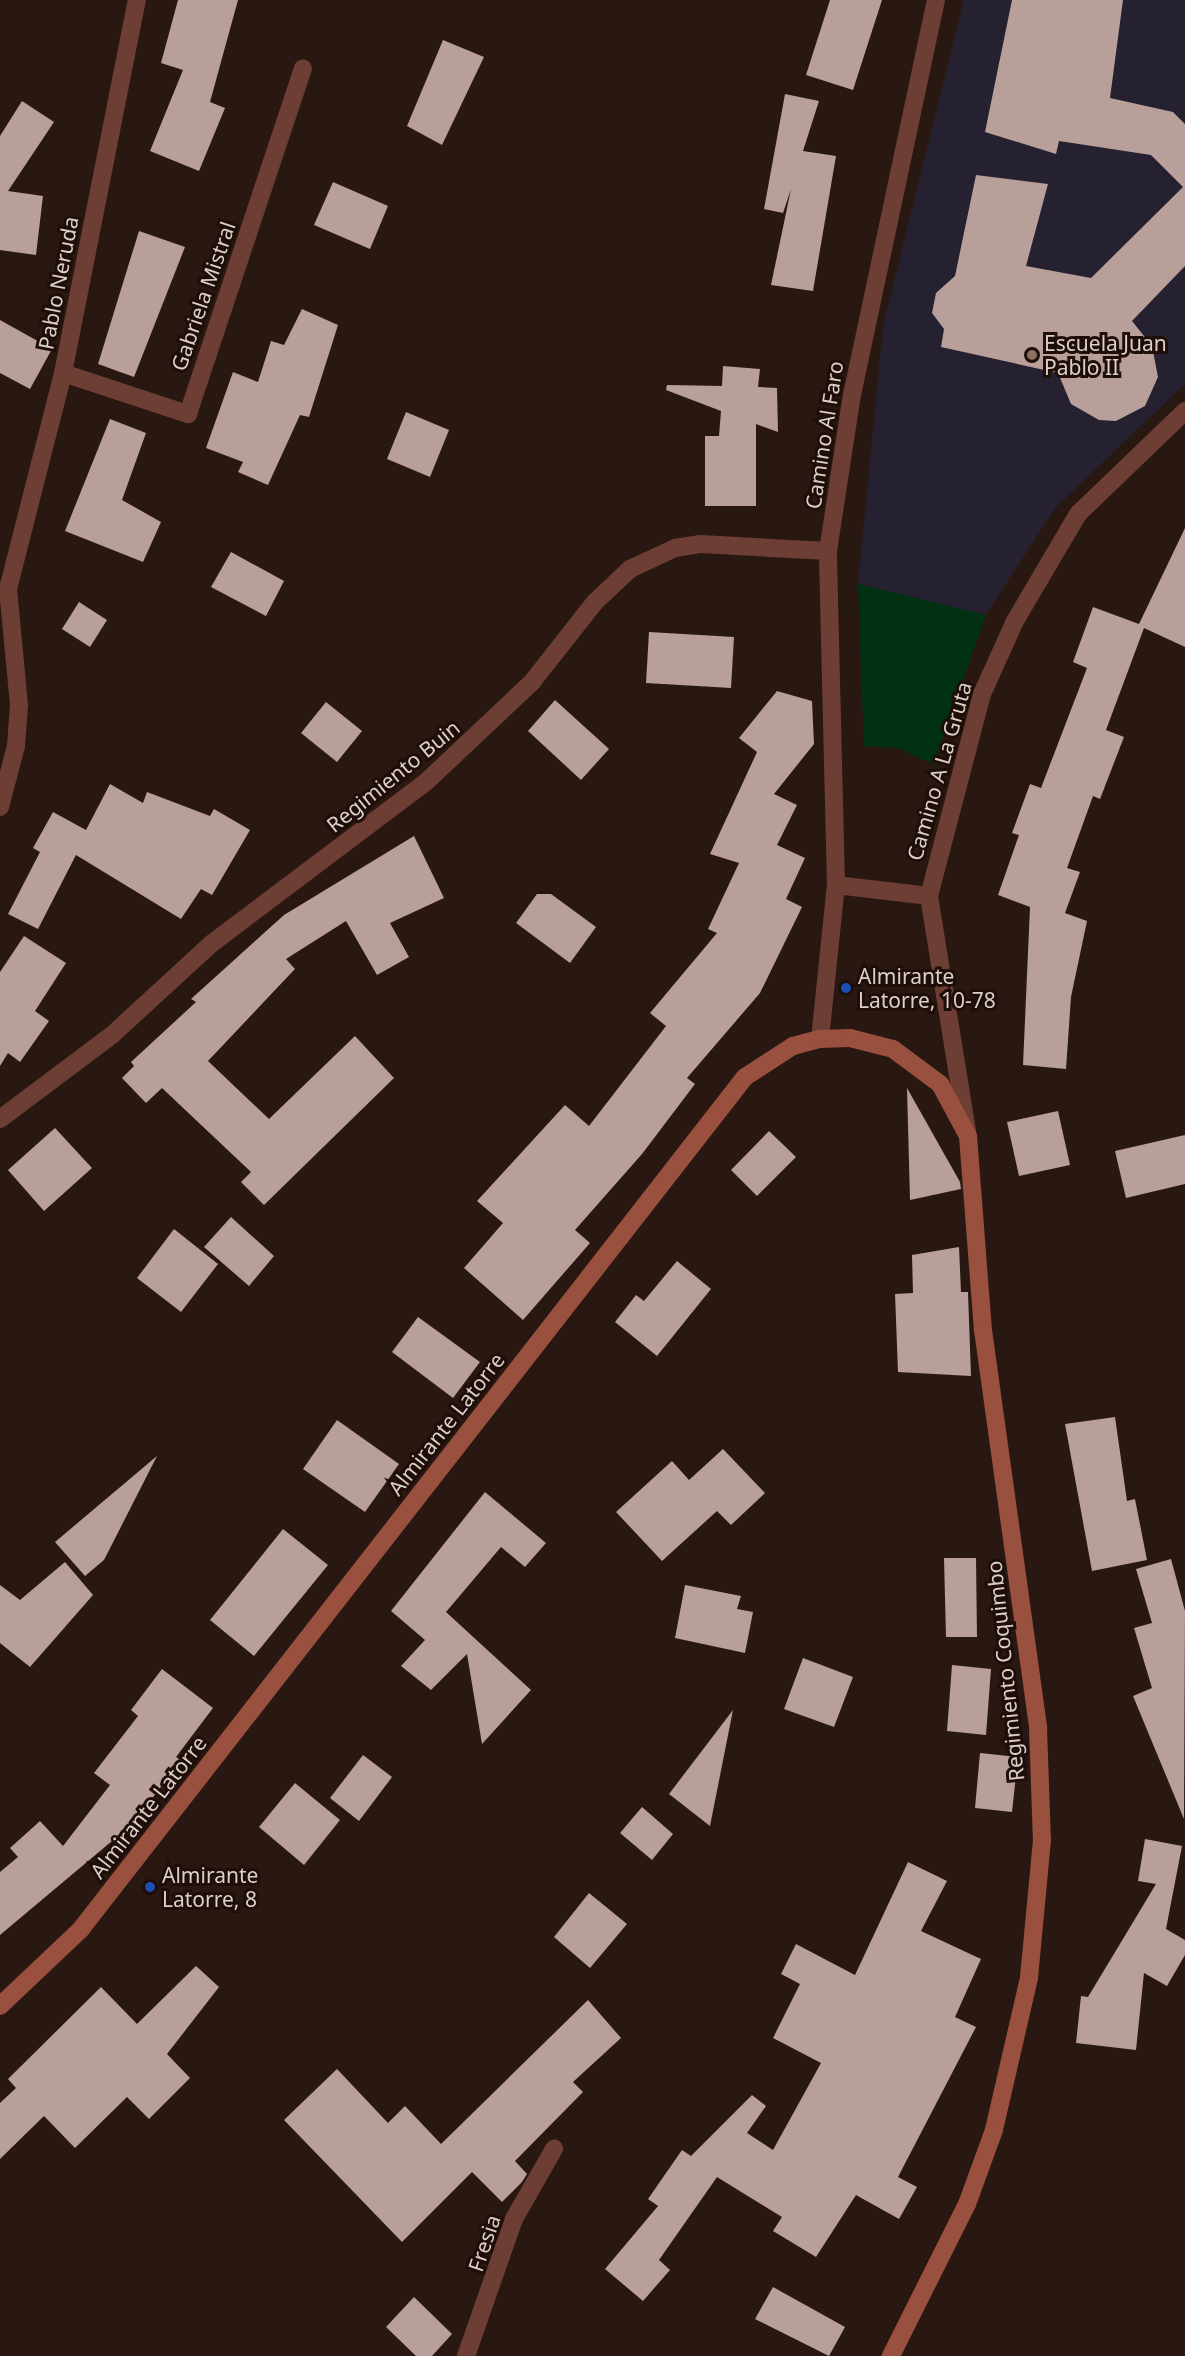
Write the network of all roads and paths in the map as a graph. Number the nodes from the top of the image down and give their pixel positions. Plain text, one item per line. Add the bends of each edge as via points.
1 (137, 0) edge
2 (936, 0) edge
3 (303, 69) dead end
4 (63, 373) junction
5 (1185, 411) edge
6 (828, 551) junction
7 (7, 560) edge
8 (0, 807) edge
9 (836, 885) junction
10 (929, 896) junction
11 (820, 1039) junction
12 (0, 1119) edge
13 (968, 1136) junction
14 (0, 2006) edge
15 (555, 2149) dead end
16 (466, 2356) edge
17 (891, 2356) edge

1 - 4 street, Pablo Neruda
2 - 6 street, Camino Al Faro via 852,395
3 - 4 street, Gabriela Mistral via 188,414
4 - 7 street, Pablo Neruda
5 - 10 street, Camino A La Gruta via 1078,514 1015,621 982,694
6 - 9 street, Camino Al Faro
6 - 12 street, Regimiento Buin via 701,544 675,548 630,569 595,602 532,682 426,782 212,944 112,1035
7 - 8 street, Pablo Neruda via 7,622 18,715
9 - 10 street
9 - 11 street, Camino Al Faro
10 - 13 street, Camino A La Gruta
11 - 13 main road, Almirante Latorre via 865,1041 919,1065 940,1084
11 - 14 main road, Almirante Latorre via 776,1055 746,1077 81,1929
13 - 17 main road, Regimiento Coquimbo via 983,1330 1038,1728 1038,1910 1017,2044 994,2130 967,2205
15 - 16 street, Fresia via 514,2219

